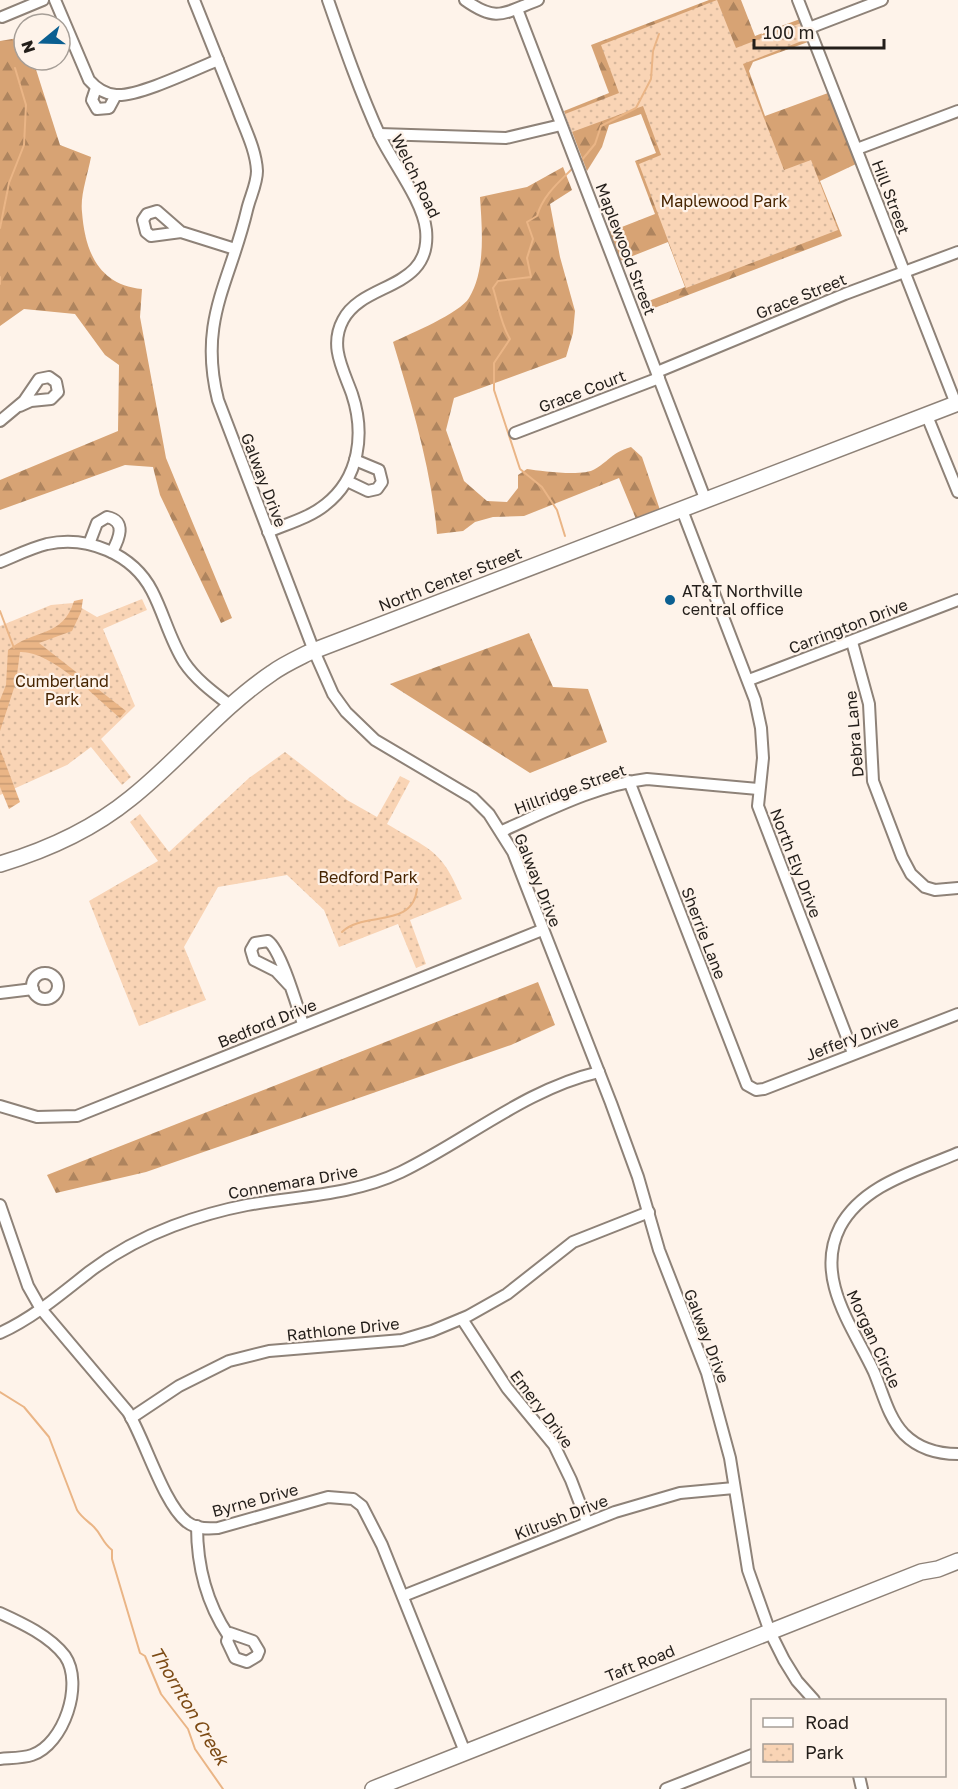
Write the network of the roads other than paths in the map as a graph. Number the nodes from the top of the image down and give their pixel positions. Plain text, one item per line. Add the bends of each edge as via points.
1 (43, 0) edge
2 (55, 0) edge
3 (194, 0) edge
4 (328, 0) edge
5 (465, 0) edge
6 (538, 0) edge
7 (798, 0) edge
8 (882, 0) edge
9 (517, 9) junction
10 (2, 17) dead end
11 (809, 28) junction
12 (218, 60) junction
13 (96, 88) junction
14 (116, 95) junction
15 (958, 111) edge
16 (561, 125) junction
17 (379, 134) junction
18 (857, 149) junction
19 (181, 232) dead end
20 (235, 249) junction
21 (958, 252) edge
22 (905, 273) junction
23 (658, 375) junction
24 (957, 404) edge
25 (20, 406) dead end
26 (927, 416) junction
27 (0, 421) edge
28 (515, 433) dead end
29 (355, 460) junction
30 (347, 481) junction
31 (958, 492) edge
32 (706, 501) junction
33 (682, 510) junction
34 (268, 532) junction
35 (89, 544) junction
36 (112, 552) junction
37 (0, 562) edge
38 (958, 600) edge
39 (852, 642) junction
40 (314, 651) junction
41 (749, 680) junction
42 (231, 706) junction
43 (629, 781) junction
44 (758, 789) junction
45 (502, 831) junction
46 (0, 864) edge
47 (958, 888) edge
48 (542, 930) junction
49 (289, 985) dead end
50 (33, 989) dead end
51 (0, 993) edge
52 (958, 1014) edge
53 (303, 1024) junction
54 (853, 1053) junction
55 (599, 1072) junction
56 (756, 1090) joint
57 (0, 1106) edge
58 (958, 1153) edge
59 (0, 1205) edge
60 (649, 1212) junction
61 (41, 1309) junction
62 (462, 1319) junction
63 (0, 1333) edge
64 (131, 1418) junction
65 (958, 1454) edge
66 (734, 1488) junction
67 (587, 1522) junction
68 (197, 1526) junction
69 (958, 1551) edge
70 (958, 1561) edge
71 (921, 1572) junction
72 (403, 1596) junction
73 (0, 1613) edge
74 (770, 1632) junction
75 (228, 1635) dead end
76 (812, 1699) edge
77 (465, 1752) junction
78 (751, 1756) edge
79 (0, 1759) edge
80 (373, 1789) edge
81 (666, 1789) edge

1 - 10 street
2 - 13 street via 88,80
3 - 12 street, Galway Drive
4 - 17 street, Welch Road
5 - 9 street via 490,15
6 - 9 street
7 - 11 street, Hill Street
8 - 11 street
9 - 16 street, Maplewood Street
11 - 18 street, Hill Street
12 - 14 street
12 - 20 street, Galway Drive via 257,169
13 - 14 street
13 - 14 street via 92,100 97,109 109,108
15 - 18 street
16 - 17 street via 506,138
16 - 23 street, Maplewood Street
17 - 29 street, Welch Road via 420,211 427,244 416,268 351,308 337,334 336,350 359,419
18 - 22 street, Hill Street
19 - 20 street
20 - 34 street, Galway Drive via 213,321 213,380
21 - 22 street, Grace Street
22 - 23 street, Grace Street via 845,294
22 - 24 street, Hill Street
23 - 28 street, Grace Court
23 - 32 street, Maplewood Street
24 - 26 street, North Center Street
25 - 27 street
26 - 31 street
26 - 32 street, North Center Street
29 - 30 street, Welch Road
29 - 30 street via 379,470 382,482 377,489 368,491
30 - 34 street, Welch Road via 325,505
32 - 33 street, North Center Street
33 - 40 street, North Center Street
33 - 41 street, North Ely Drive
34 - 40 street, Galway Drive
35 - 36 street
35 - 36 street via 98,523 112,518 120,532
35 - 37 street via 47,544
36 - 42 street via 146,582 185,663
38 - 39 street, Carrington Drive
39 - 41 street, Carrington Drive
39 - 47 street, Debra Lane via 869,704 873,781 902,857 911,874 925,887
40 - 42 street, North Center Street via 272,672
40 - 45 street, Galway Drive via 333,694 361,726 401,757 473,798
41 - 44 street, North Ely Drive via 761,728
42 - 46 street, North Center Street via 130,799 76,834
43 - 44 street, Hillridge Street via 647,779
43 - 45 street, Hillridge Street
43 - 56 street, Sherrie Lane via 743,1079
44 - 54 street, North Ely Drive via 758,806
45 - 48 street, Galway Drive
48 - 53 street, Bedford Drive
48 - 55 street, Galway Drive
49 - 53 street
50 - 51 street
52 - 54 street, Jeffery Drive
53 - 57 street, Bedford Drive via 77,1116 38,1117
54 - 56 street, Jeffery Drive
55 - 60 street, Galway Drive
55 - 61 street, Connemara Drive via 536,1096 400,1172 371,1184 206,1213 169,1227 92,1270
58 - 65 street, Morgan Circle via 885,1185 861,1201 837,1236 832,1272 843,1312 896,1423 922,1447
59 - 61 street, Byrne Drive via 28,1286
60 - 62 street, Rathlone Drive via 573,1242 507,1294
60 - 66 street, Galway Drive via 659,1250 716,1401
61 - 63 street, Connemara Drive
61 - 64 street, Byrne Drive via 108,1385
62 - 64 street, Rathlone Drive via 402,1340 269,1352 229,1361 179,1386
62 - 67 street, Emery Drive via 507,1388 554,1445
64 - 68 street, Byrne Drive via 172,1504 183,1518
66 - 67 street, Kilrush Drive via 667,1496
66 - 74 street, Galway Drive via 748,1570
67 - 72 street, Kilrush Drive
68 - 72 street, Byrne Drive via 218,1528 328,1497 353,1500 371,1520
68 - 75 street via 204,1582 215,1616
69 - 71 street, Taft Road via 934,1560
70 - 71 street, Taft Road
71 - 74 street, Taft Road
72 - 77 street, Byrne Drive
73 - 79 street via 45,1638 65,1657 71,1670 70,1708 46,1747 32,1755
74 - 76 street, Galway Drive via 796,1681
74 - 77 street, Taft Road
77 - 80 street, Taft Road
78 - 81 street

